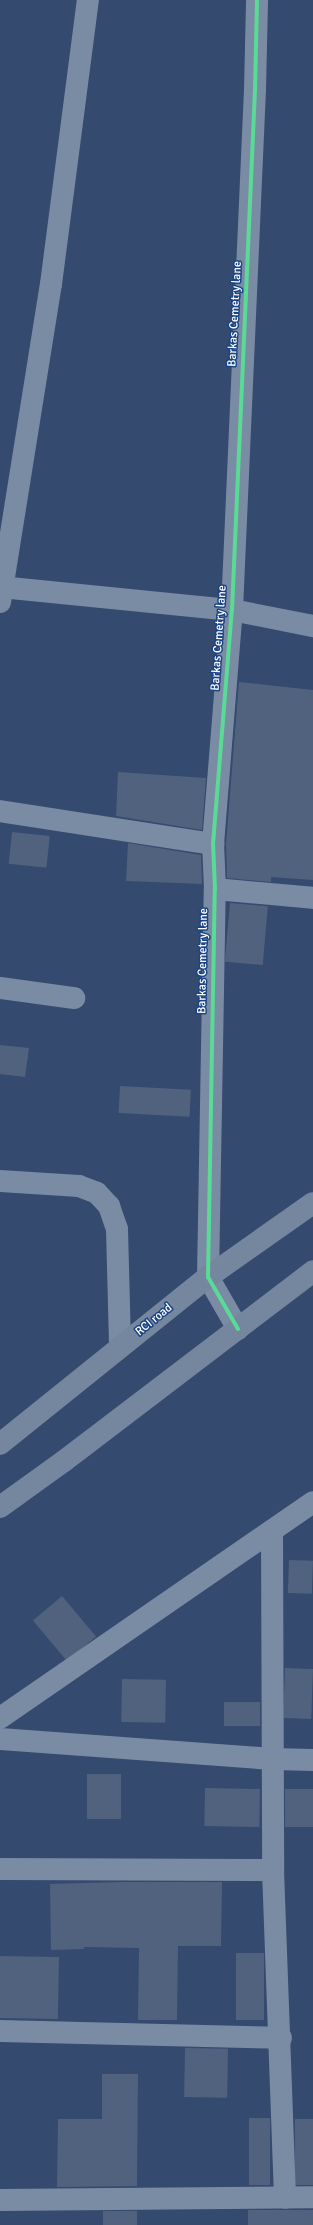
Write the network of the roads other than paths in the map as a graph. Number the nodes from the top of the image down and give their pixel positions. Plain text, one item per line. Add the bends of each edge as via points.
1 (88, 0) edge
2 (257, 0) edge
3 (1, 592) edge
4 (232, 610) junction
5 (313, 626) edge
6 (0, 811) edge
7 (213, 844) junction
8 (215, 889) junction
9 (313, 898) edge
10 (0, 988) edge
11 (74, 998) dead end
12 (0, 1181) edge
13 (313, 1203) edge
14 (313, 1271) edge
15 (208, 1277) junction
16 (238, 1329) junction
17 (120, 1347) junction
18 (0, 1444) edge
19 (313, 1502) edge
20 (0, 1507) edge
21 (272, 1532) junction
22 (0, 1718) edge
23 (0, 1739) edge
24 (272, 1759) junction
25 (313, 1760) edge
26 (0, 1869) edge
27 (273, 1870) junction
28 (0, 2031) edge
29 (280, 2038) junction
30 (313, 2197) edge
31 (285, 2198) junction
32 (0, 2200) edge

1 - 3 street via 51,284
2 - 4 street, Barkas Cemetry lane
3 - 4 street
4 - 5 street
4 - 7 street, Barkas Cemetry lane
6 - 7 street
7 - 8 street, Barkas Cemetry lane
8 - 9 street
8 - 15 street, Barkas Cemetry lane
10 - 11 street
12 - 17 street via 79,1186 97,1193 109,1206 117,1229
13 - 15 street, RCI road
14 - 16 street
15 - 16 street
15 - 17 street, RCI road
16 - 20 street
17 - 18 street, RCI road
19 - 21 street
21 - 22 street
21 - 24 street
23 - 24 street
24 - 25 street
24 - 27 street
26 - 27 street
27 - 29 street
28 - 29 street
29 - 31 street
30 - 31 street
31 - 32 street

